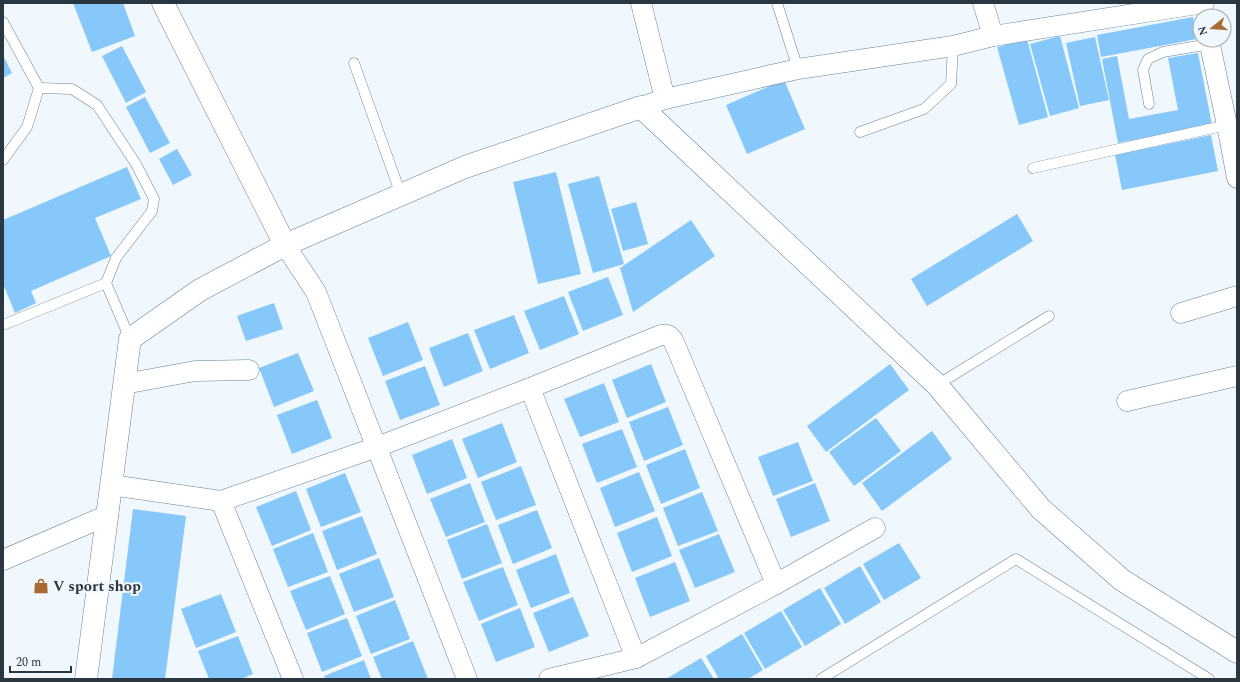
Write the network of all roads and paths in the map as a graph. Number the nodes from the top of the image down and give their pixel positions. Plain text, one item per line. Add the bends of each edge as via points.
1 (163, 3) edge
2 (641, 3) edge
3 (777, 3) edge
4 (983, 3) edge
5 (1201, 3) edge
6 (1204, 3) edge
7 (3, 22) edge
8 (993, 36) junction
9 (953, 46) junction
10 (1192, 46) edge
11 (1210, 48) edge
12 (354, 63) dead end
13 (798, 69) junction
14 (39, 88) junction
15 (665, 99) junction
16 (1149, 104) dead end
17 (641, 107) junction
18 (1227, 125) junction
19 (860, 132) dead end
20 (3, 160) edge
21 (1033, 168) dead end
22 (1237, 178) edge
23 (401, 195) junction
24 (285, 245) junction
25 (106, 283) junction
26 (1237, 296) edge
27 (1181, 313) dead end
28 (1049, 316) dead end
29 (3, 325) edge
30 (130, 339) junction
31 (249, 370) dead end
32 (1237, 376) edge
33 (124, 384) junction
34 (937, 385) junction
35 (530, 388) junction
36 (1127, 401) dead end
37 (376, 447) junction
38 (111, 485) junction
39 (221, 501) junction
40 (108, 516) junction
41 (874, 528) dead end
42 (3, 560) edge
43 (776, 584) junction
44 (1237, 652) edge
45 (636, 658) junction
46 (86, 679) edge
47 (293, 679) edge
48 (467, 679) edge
49 (550, 679) edge
50 (821, 679) edge
51 (1209, 679) edge

1 - 24 street
2 - 15 street
3 - 13 lane
4 - 8 street
5 - 6 street
5 - 8 street
7 - 14 lane
8 - 9 street
9 - 13 street
9 - 19 lane via 951,84 924,109
10 - 16 lane via 1163,52 1148,60 1143,70
11 - 18 street
12 - 23 lane
13 - 15 street
14 - 20 lane via 27,128
14 - 25 lane via 72,89 97,105 136,164 154,200 152,212 116,258
15 - 17 street
17 - 23 street via 465,167
17 - 34 street
18 - 21 lane
18 - 22 street
23 - 24 street
24 - 30 street via 200,290
24 - 37 street via 316,292
25 - 29 lane
25 - 30 lane
26 - 27 street
28 - 34 lane
30 - 33 street
31 - 33 street via 195,371
32 - 36 street
33 - 38 street
34 - 44 street via 1041,509 1122,580
35 - 37 street
35 - 43 street via 661,335 668,336 673,340
35 - 45 street
37 - 39 street
37 - 48 street
38 - 39 street
38 - 40 street
39 - 47 street
40 - 42 street
40 - 46 street
41 - 43 street
43 - 45 street
45 - 49 street
50 - 51 lane via 1016,559

